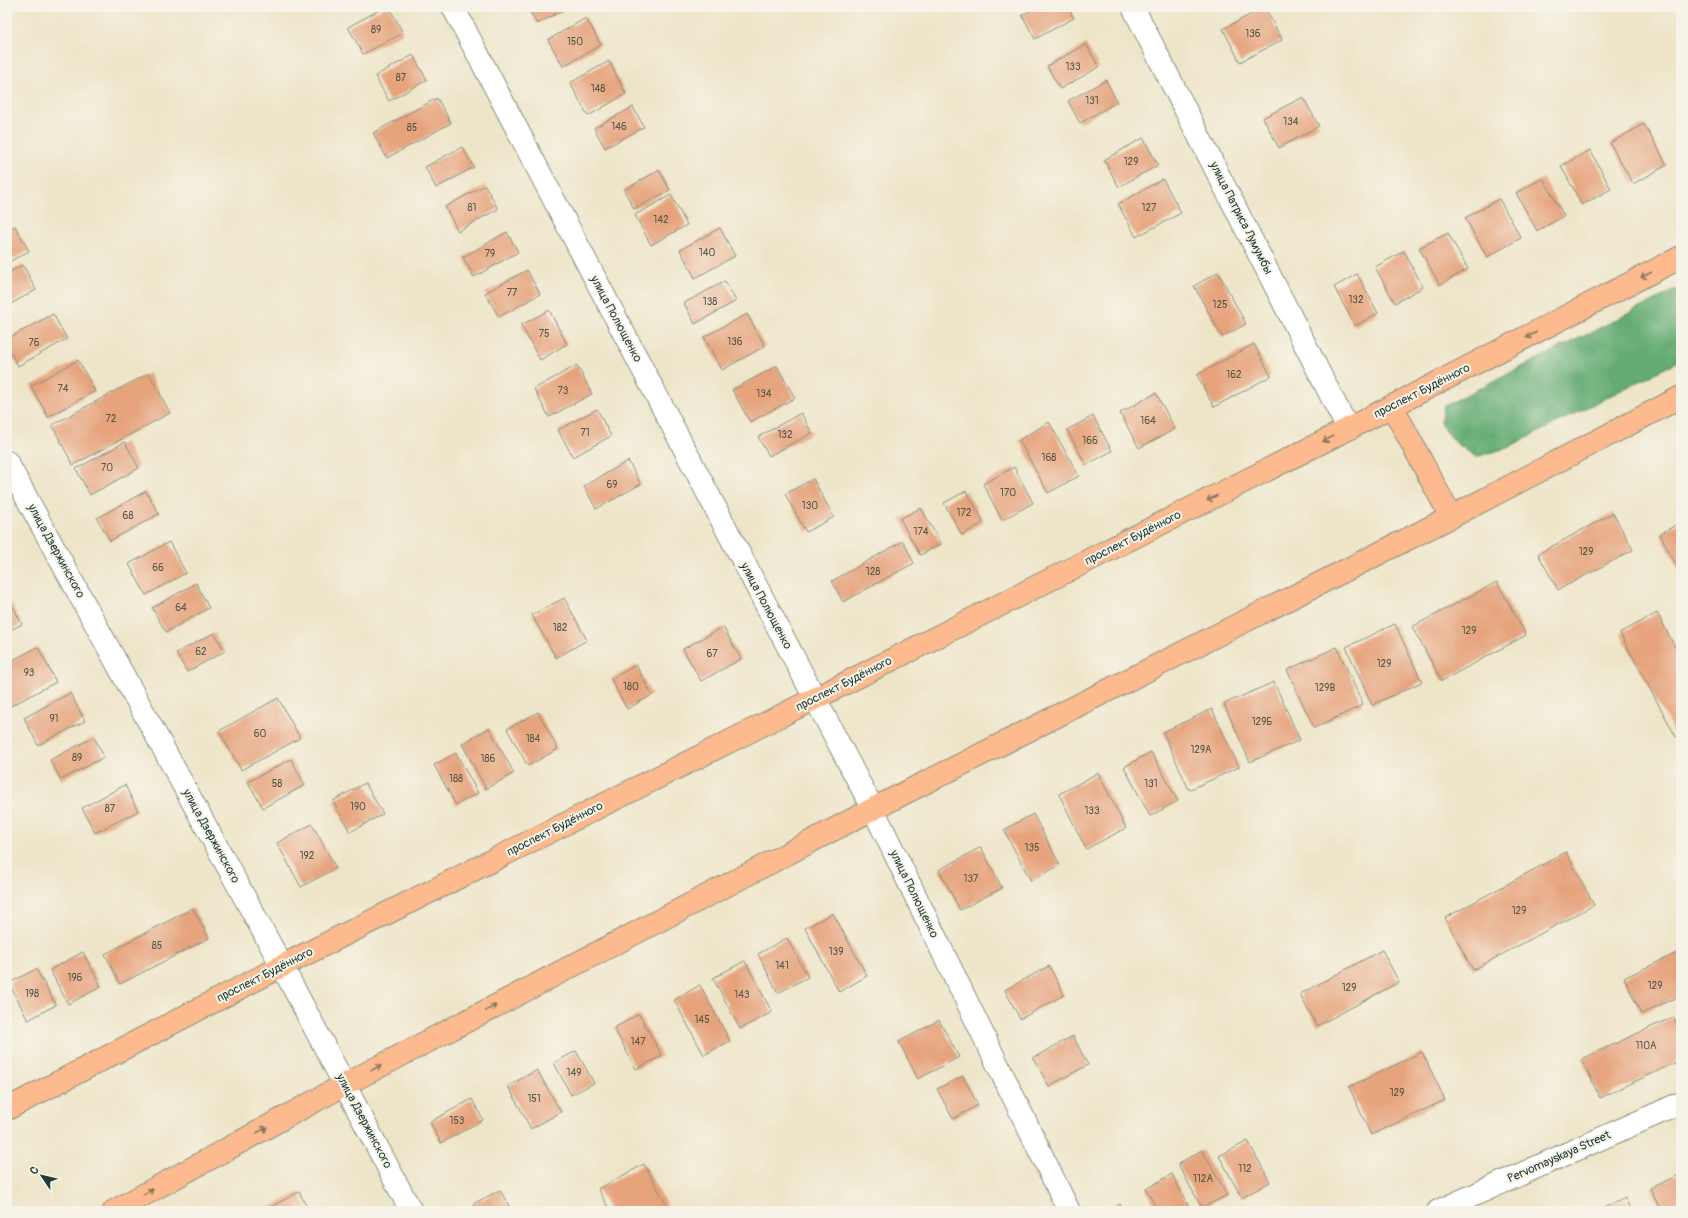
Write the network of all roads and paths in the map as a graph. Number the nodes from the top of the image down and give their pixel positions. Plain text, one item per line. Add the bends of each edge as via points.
1 (453, 7) edge
2 (1133, 7) edge
3 (1681, 257) edge
4 (1681, 397) edge
5 (1392, 406) junction
6 (1348, 429) junction
7 (7, 462) edge
8 (1451, 517) junction
9 (814, 699) junction
10 (873, 809) junction
11 (282, 966) junction
12 (344, 1084) junction
13 (1681, 1103) edge
14 (7, 1110) edge
15 (114, 1211) edge
16 (411, 1211) edge
17 (1069, 1211) edge
18 (1438, 1211) edge

1 - 9 street, улица Полющенко
2 - 6 street, улица Патриса Лумумбы
3 -> 5 main road, проспект Будённого
4 - 8 main road
5 - 6 main road, проспект Будённого
5 - 8 main road
6 -> 9 main road, проспект Будённого
7 - 11 street, улица Дзержинского
8 - 10 main road
9 - 10 street, улица Полющенко
9 - 11 main road, проспект Будённого
12 -> 10 main road
10 - 17 street, улица Полющенко
11 - 12 street, улица Дзержинского
11 - 14 main road, проспект Будённого
15 -> 12 main road
12 - 16 street, улица Дзержинского
13 - 18 street, Pervomayskaya Street

